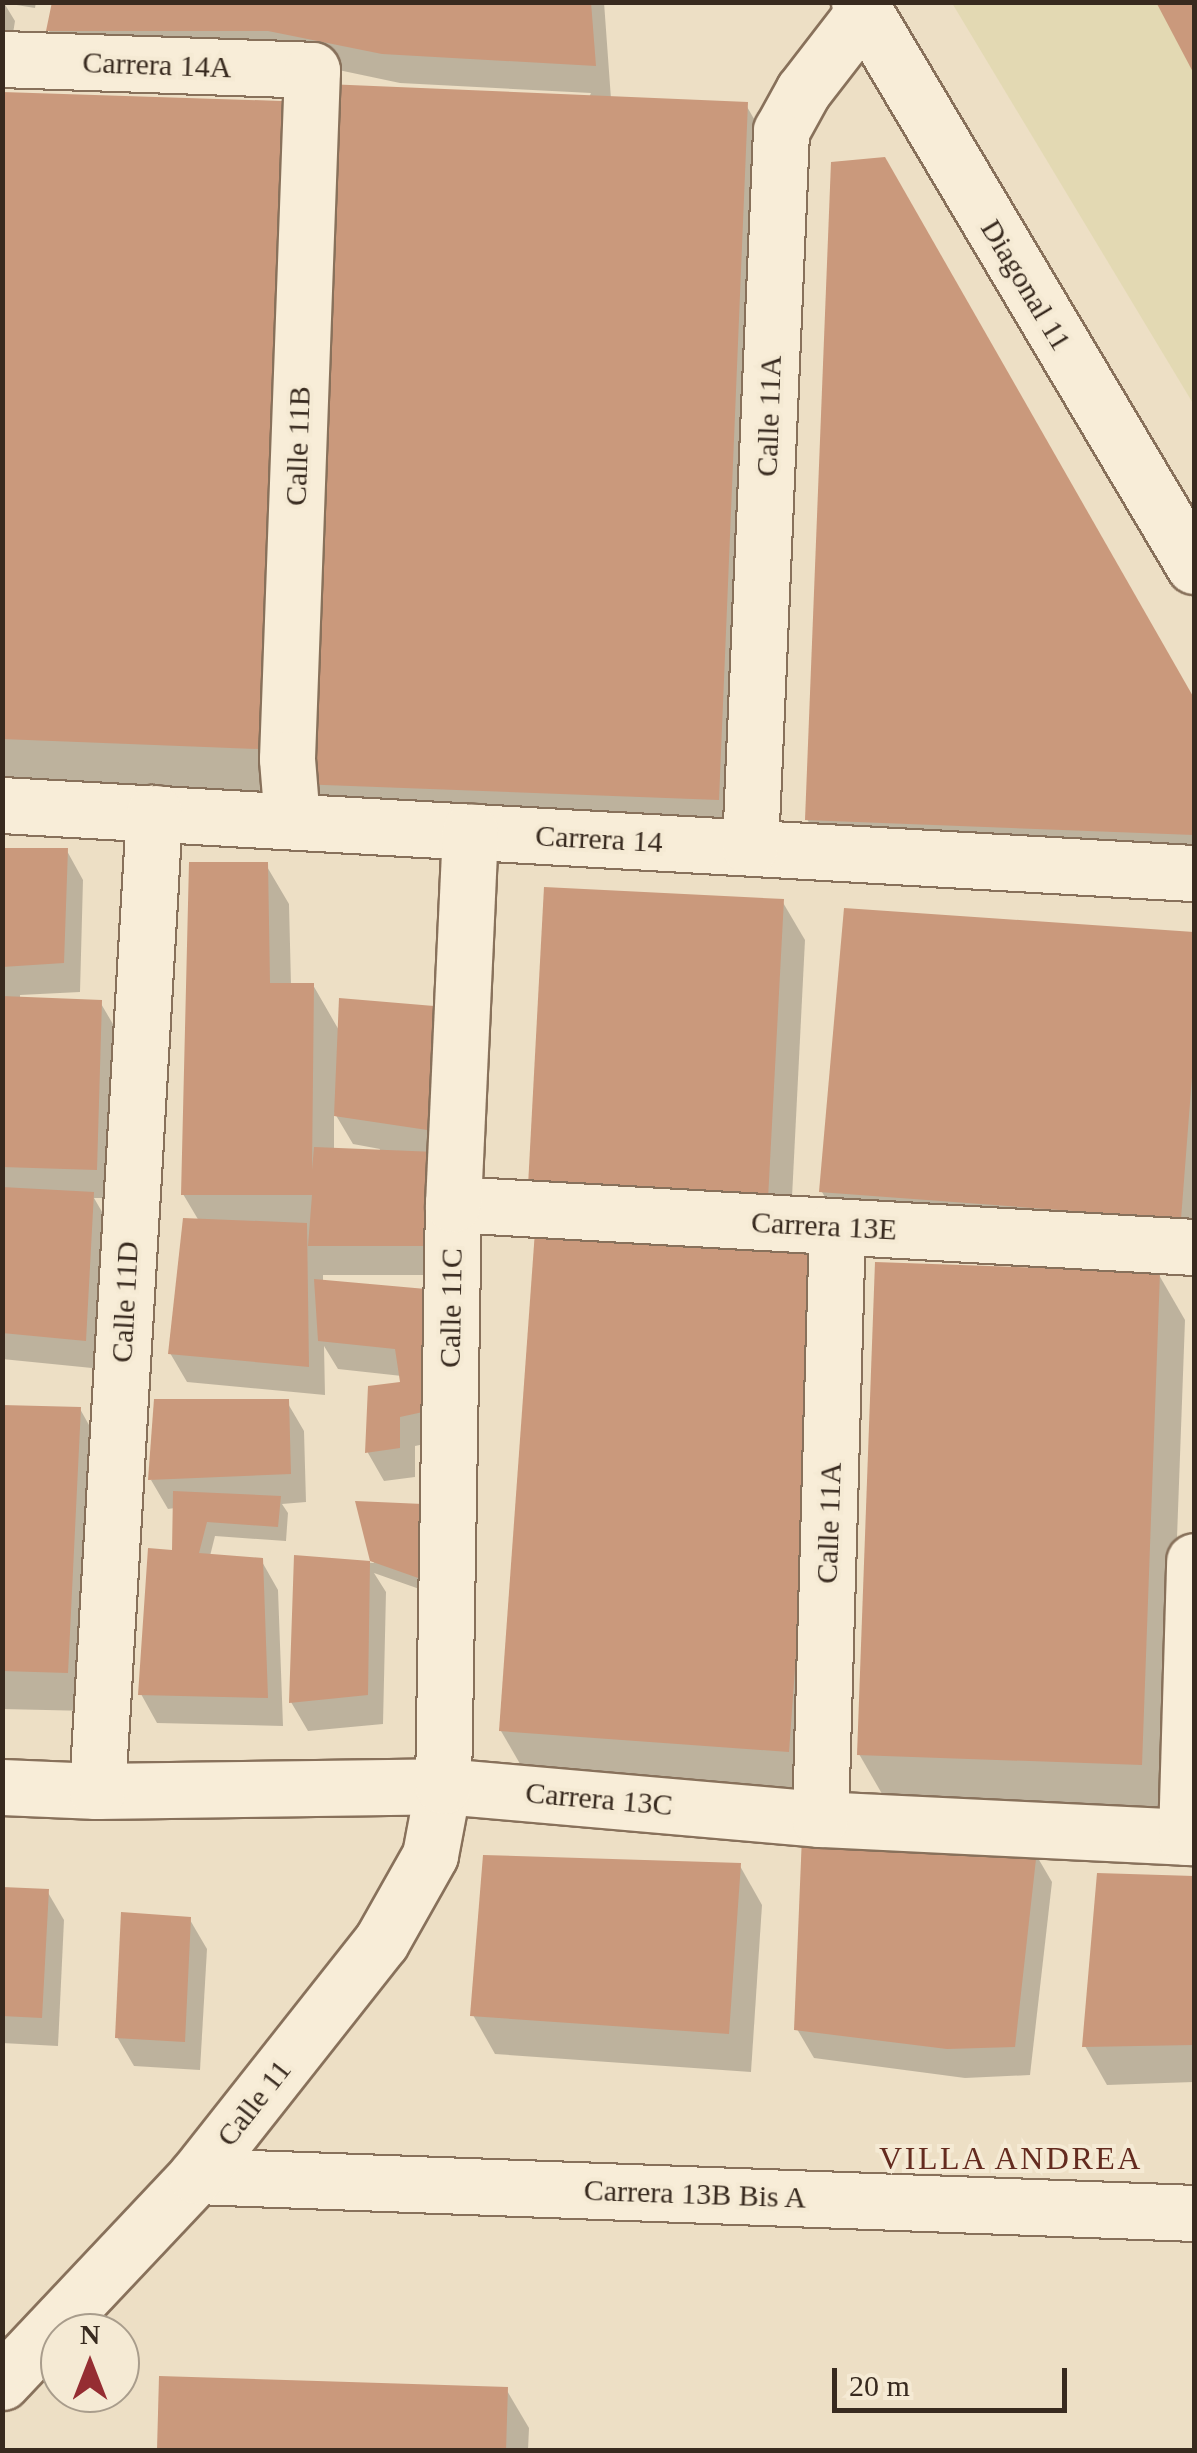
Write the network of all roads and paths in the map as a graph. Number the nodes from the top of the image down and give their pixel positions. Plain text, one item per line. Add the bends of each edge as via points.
1 (862, 7) edge
2 (2, 60) edge
3 (312, 70) joint
4 (1194, 566) edge
5 (2, 805) edge
6 (154, 813) junction
7 (292, 821) junction
8 (470, 832) junction
9 (750, 847) junction
10 (1194, 873) edge
11 (453, 1204) junction
12 (837, 1227) junction
13 (1194, 1247) edge
14 (1194, 1561) edge
15 (2, 1786) edge
16 (443, 1786) junction
17 (96, 1791) junction
18 (820, 1819) junction
19 (1190, 1837) edge
20 (196, 2176) junction
21 (1194, 2213) edge
22 (2, 2382) edge

1 - 4 street, Diagonal 11
1 - 9 street, Calle 11A via 781,131
2 - 3 street, Carrera 14A
3 - 7 street, Calle 11B via 287,759
5 - 6 street, Carrera 14
6 - 7 street, Carrera 14
6 - 17 street, Calle 11D
7 - 8 street, Carrera 14
8 - 9 street, Carrera 14
8 - 11 street, Calle 11C
9 - 10 street, Carrera 14
11 - 12 street, Carrera 13E
11 - 16 street, Calle 11C
12 - 13 street, Carrera 13E
12 - 18 street, Calle 11A
14 - 19 street
15 - 17 street, Carrera 13C
16 - 17 street, Carrera 13C
16 - 18 street, Carrera 13C
16 - 20 street, Calle 11 via 430,1856 380,1942
18 - 19 street, Carrera 13C
20 - 21 street, Carrera 13B Bis A
20 - 22 street, Calle 11

